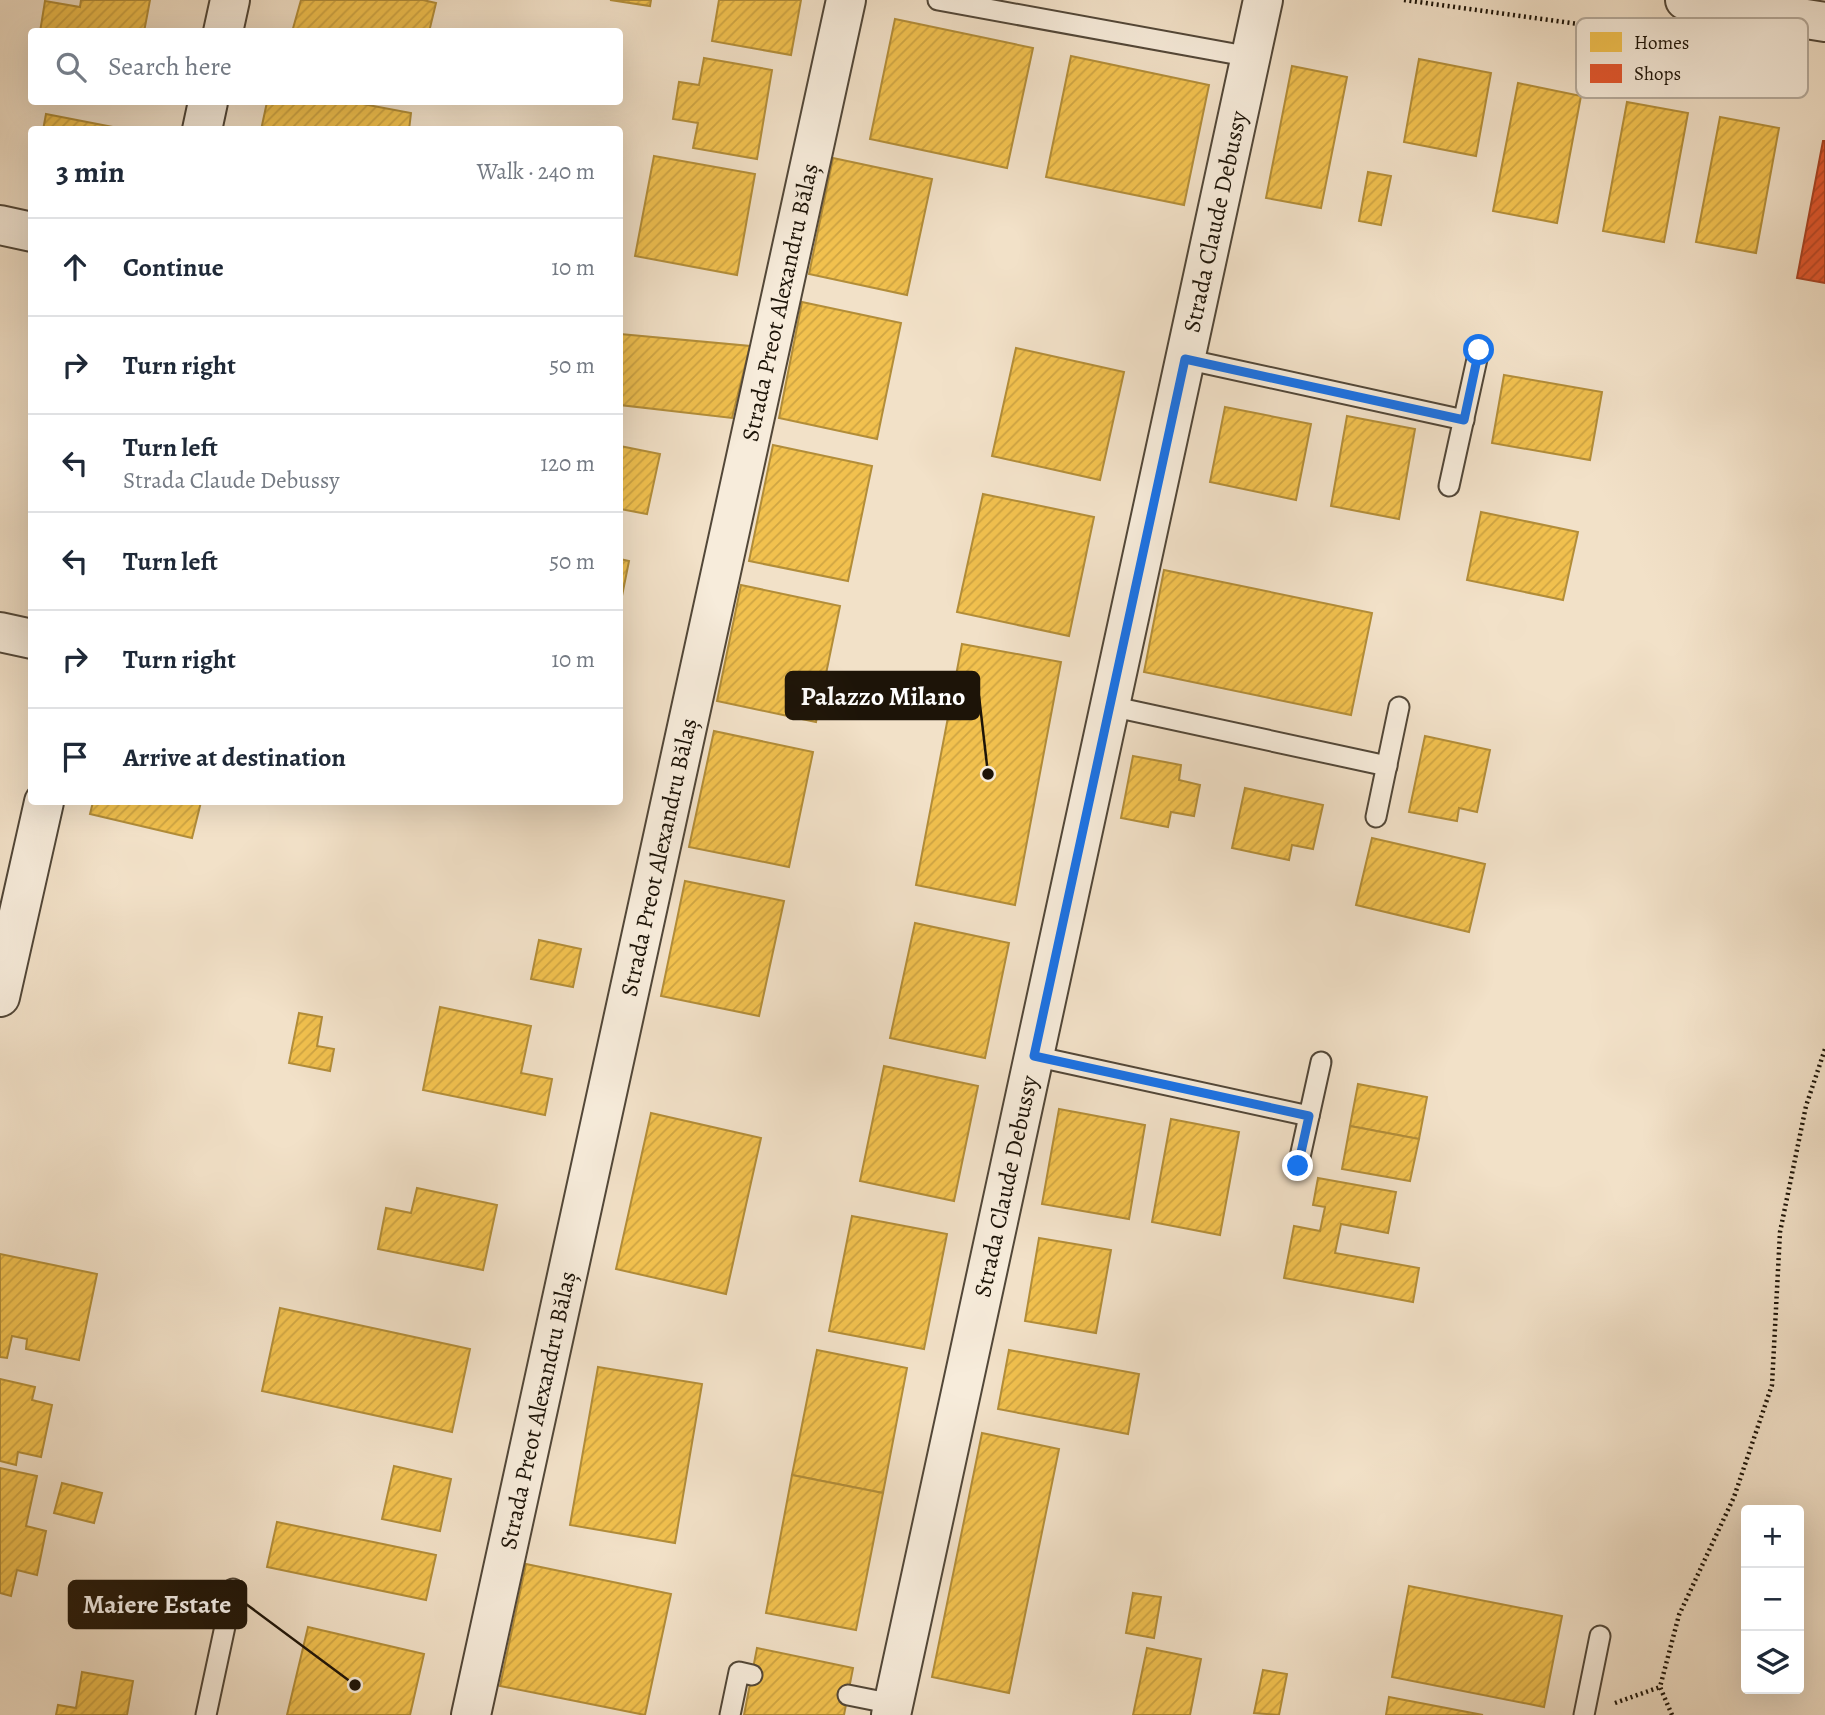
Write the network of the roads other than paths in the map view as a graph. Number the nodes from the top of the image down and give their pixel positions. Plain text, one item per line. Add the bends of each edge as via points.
1 (230, 0) edge
2 (845, 0) edge
3 (937, 0) edge
4 (1263, 0) edge
5 (1685, 0) edge
6 (1734, 4) edge
7 (1801, 18) edge
8 (224, 28) edge
9 (1251, 57) junction
10 (207, 105) edge
11 (203, 126) edge
12 (0, 225) edge
13 (28, 231) edge
14 (1479, 350) dead end
15 (1185, 359) junction
16 (1464, 420) junction
17 (1449, 486) dead end
18 (0, 632) edge
19 (28, 638) edge
20 (1110, 706) junction
21 (1399, 707) dead end
22 (1387, 766) junction
23 (43, 805) edge
24 (1376, 817) dead end
25 (0, 997) edge
26 (1034, 1056) junction
27 (1321, 1062) dead end
28 (1309, 1116) junction
29 (1298, 1166) dead end
30 (233, 1590) dead end
31 (1600, 1636) dead end
32 (752, 1675) dead end
33 (848, 1695) dead end
34 (892, 1709) edge
35 (1584, 1714) edge
36 (206, 1715) edge
37 (471, 1715) edge
38 (730, 1715) edge

1 - 8 street
2 - 37 street, Strada Preot Alexandru Bălaș
3 - 9 lane
4 - 9 street, Strada Claude Debussy
5 - 6 street
6 - 7 street
9 - 15 street, Strada Claude Debussy
10 - 11 street
12 - 13 street
14 - 16 lane
15 - 16 lane
15 - 20 street, Strada Claude Debussy
16 - 17 lane
18 - 19 street
20 - 22 lane
20 - 26 street, Strada Claude Debussy
21 - 22 lane
22 - 24 lane
23 - 25 street
26 - 28 lane
26 - 34 street, Strada Claude Debussy
27 - 28 lane
28 - 29 lane
30 - 36 lane
31 - 35 lane
32 - 38 lane via 739,1672
33 - 34 lane

